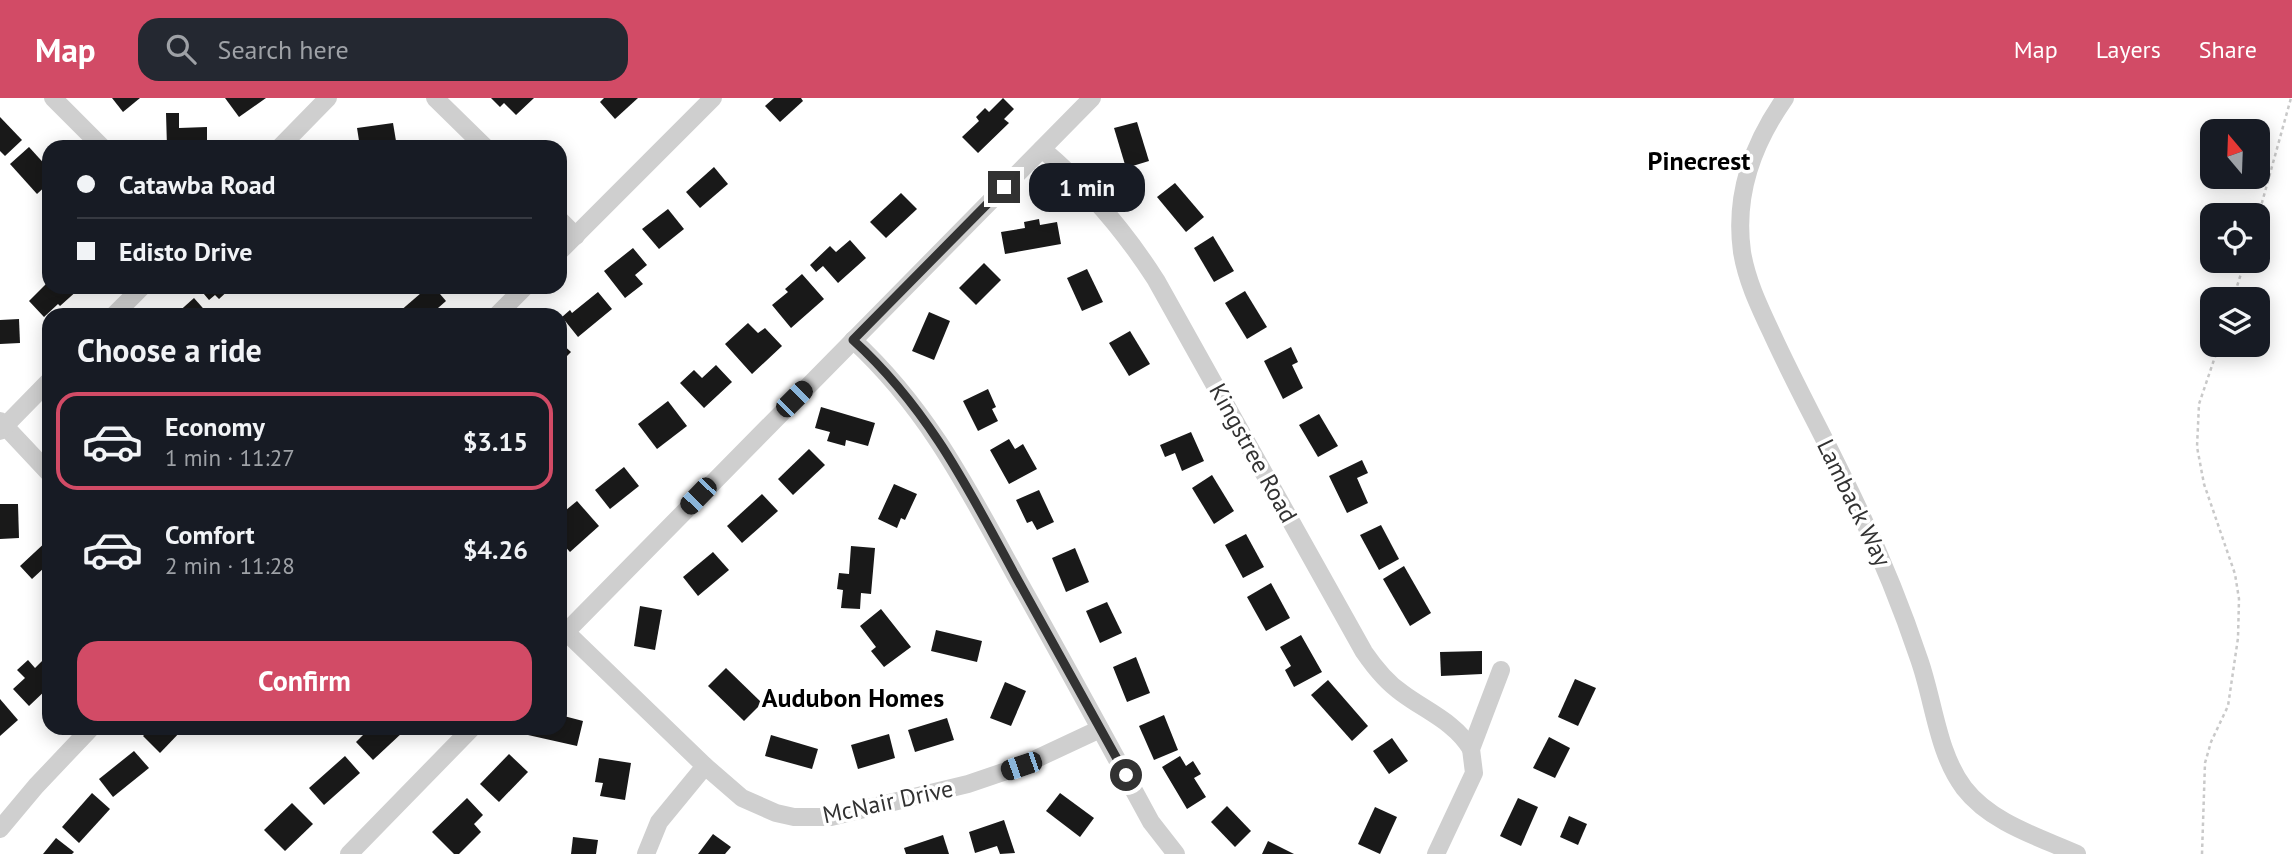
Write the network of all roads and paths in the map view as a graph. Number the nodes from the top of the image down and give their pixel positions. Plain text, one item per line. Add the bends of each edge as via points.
1 (53, 98) edge
2 (328, 98) edge
3 (435, 98) edge
4 (713, 98) edge
5 (1092, 98) edge
6 (1785, 98) edge
7 (2291, 98) edge
8 (95, 140) edge
9 (287, 140) edge
10 (478, 140) edge
11 (1042, 149) junction
12 (2262, 203) edge
13 (567, 227) edge
14 (576, 236) junction
15 (567, 244) edge
16 (135, 294) edge
17 (518, 294) edge
18 (121, 308) edge
19 (504, 308) edge
20 (853, 340) junction
21 (2215, 357) edge
22 (42, 388) edge
23 (2, 426) edge
24 (42, 466) edge
25 (567, 631) edge
26 (567, 639) edge
27 (1501, 670) dead end
28 (1100, 729) junction
29 (83, 735) edge
30 (465, 735) edge
31 (1471, 749) junction
32 (705, 766) junction
33 (0, 830) edge
34 (349, 854) edge
35 (646, 854) edge
36 (1176, 854) edge
37 (1436, 854) edge
38 (2077, 854) edge
39 (2202, 854) edge

1 - 8 street
2 - 9 street
3 - 10 street
4 - 14 street
5 - 11 street
6 - 38 street, Lamback Way via 1758,143 1744,185 1740,229 1754,294 1889,577 1955,773 1989,812
7 - 12 path
11 - 20 street
11 - 31 street, Kingstree Road via 1115,222 1156,280 1369,660 1401,693 1456,729
13 - 14 street
14 - 15 street
16 - 18 street
17 - 19 street
20 - 25 street
20 - 28 street via 902,390 944,447
21 - 39 path via 2199,404 2197,447 2204,484 2235,574 2238,638 2228,706 2205,763
22 - 23 street
23 - 24 street
26 - 32 street, McNair Drive
27 - 31 street
28 - 32 street, McNair Drive via 1021,766 968,784 831,817 794,817 758,807
28 - 36 street via 1151,822
29 - 33 street
30 - 34 street
31 - 37 street via 1474,774
32 - 35 street via 659,822

